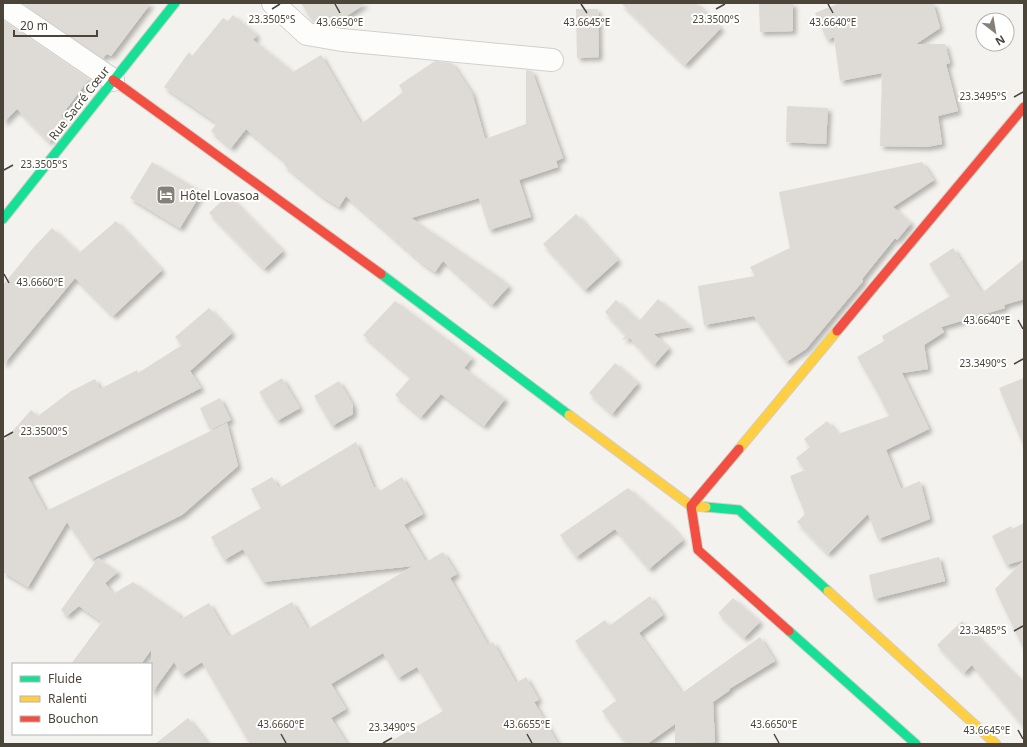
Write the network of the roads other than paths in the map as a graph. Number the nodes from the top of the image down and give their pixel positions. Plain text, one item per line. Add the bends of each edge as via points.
1 (175, 3) edge
2 (273, 3) edge
3 (3, 5) edge
4 (552, 60) dead end
5 (113, 80) junction
6 (1024, 106) edge
7 (3, 219) edge
8 (691, 506) junction
9 (916, 744) edge
10 (996, 744) edge

1 - 5 street, Rue Sacré Cœur
2 - 4 street via 307,34 342,40
3 - 5 street
5 - 7 street, Rue Sacré Cœur
5 - 8 street via 406,293
6 - 8 street
8 - 9 street via 698,550
8 - 10 street via 739,510

